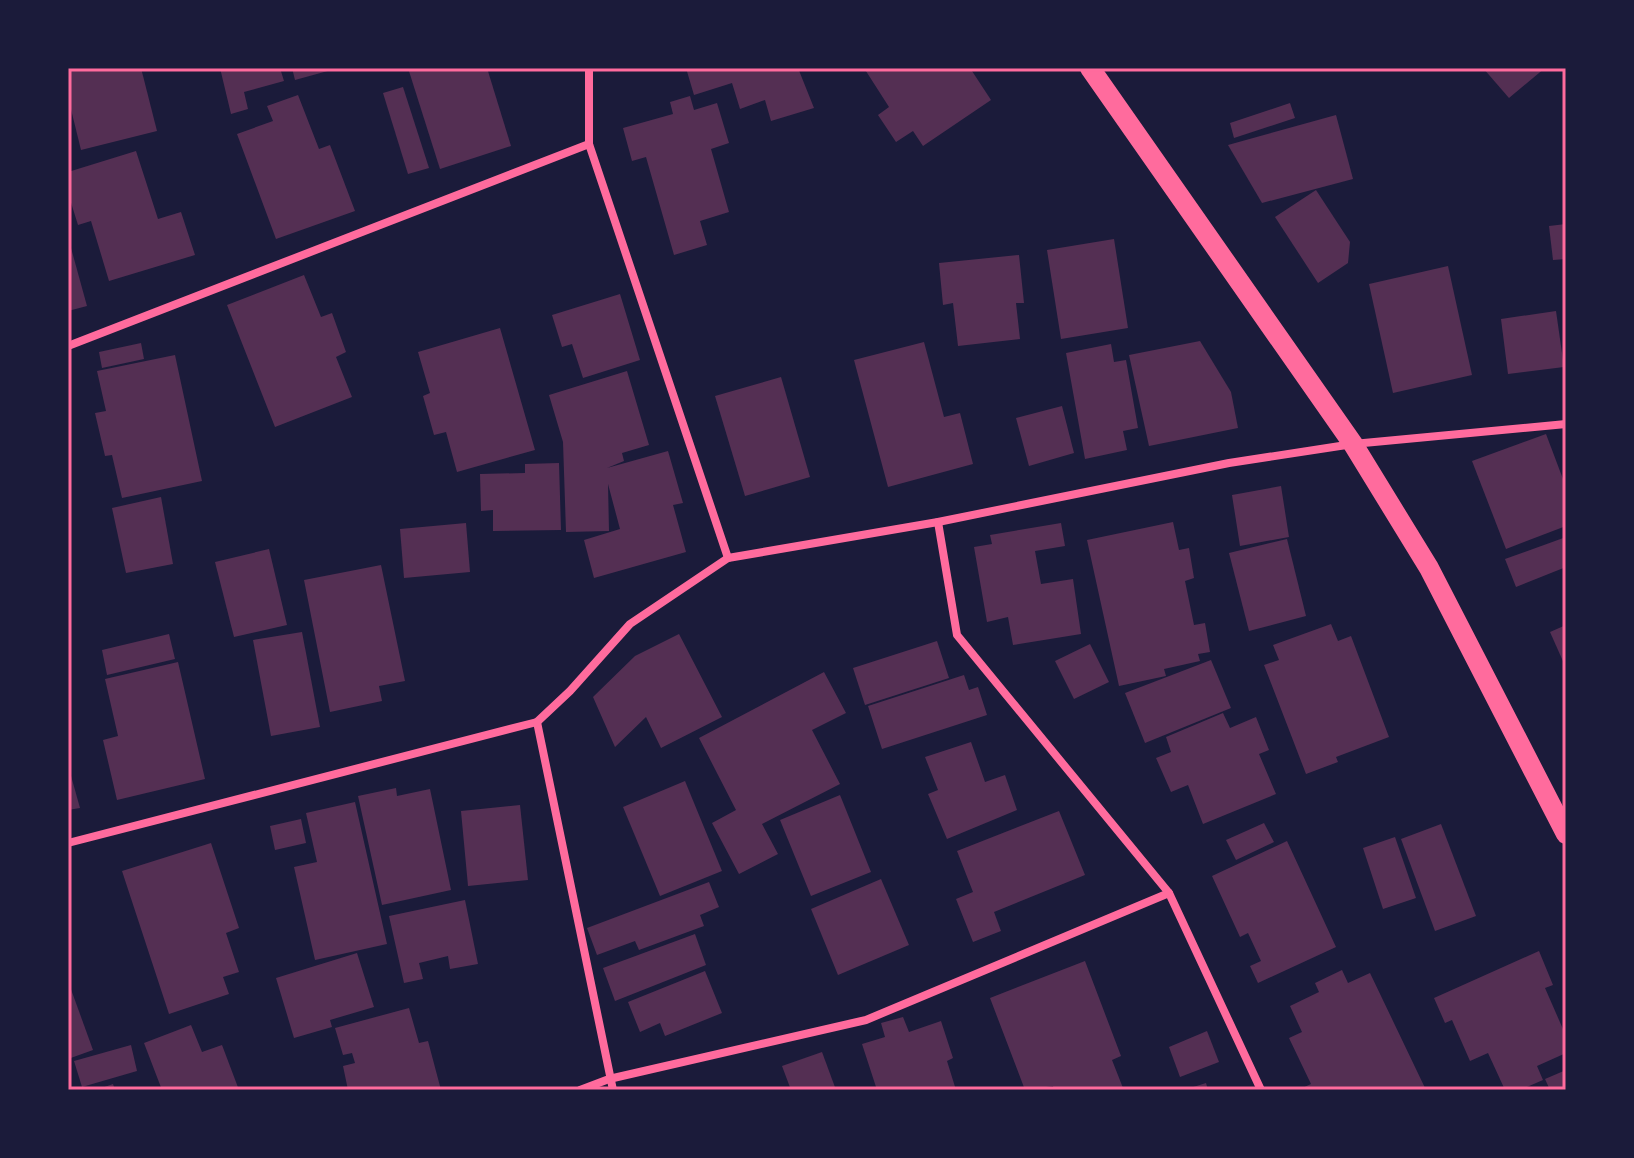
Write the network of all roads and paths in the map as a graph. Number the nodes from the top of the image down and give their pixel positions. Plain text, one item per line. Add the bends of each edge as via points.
1 (589, 68) edge
2 (1090, 68) edge
3 (589, 144) junction
4 (68, 346) edge
5 (1566, 424) edge
6 (1353, 444) junction
7 (938, 522) junction
8 (728, 558) junction
9 (537, 722) junction
10 (1566, 834) edge
11 (68, 843) edge
12 (1169, 893) junction
13 (609, 1079) junction
14 (580, 1090) edge
15 (613, 1090) edge
16 (1261, 1090) edge

1 - 3 street
2 - 6 main road
3 - 4 street
3 - 8 street
5 - 6 street
6 - 7 street via 1229,463
6 - 10 main road via 1429,568
7 - 8 street
7 - 12 street via 957,635
8 - 9 street via 630,624
9 - 11 street
9 - 13 street
12 - 13 street via 866,1020
12 - 16 street
13 - 14 street
13 - 15 street

